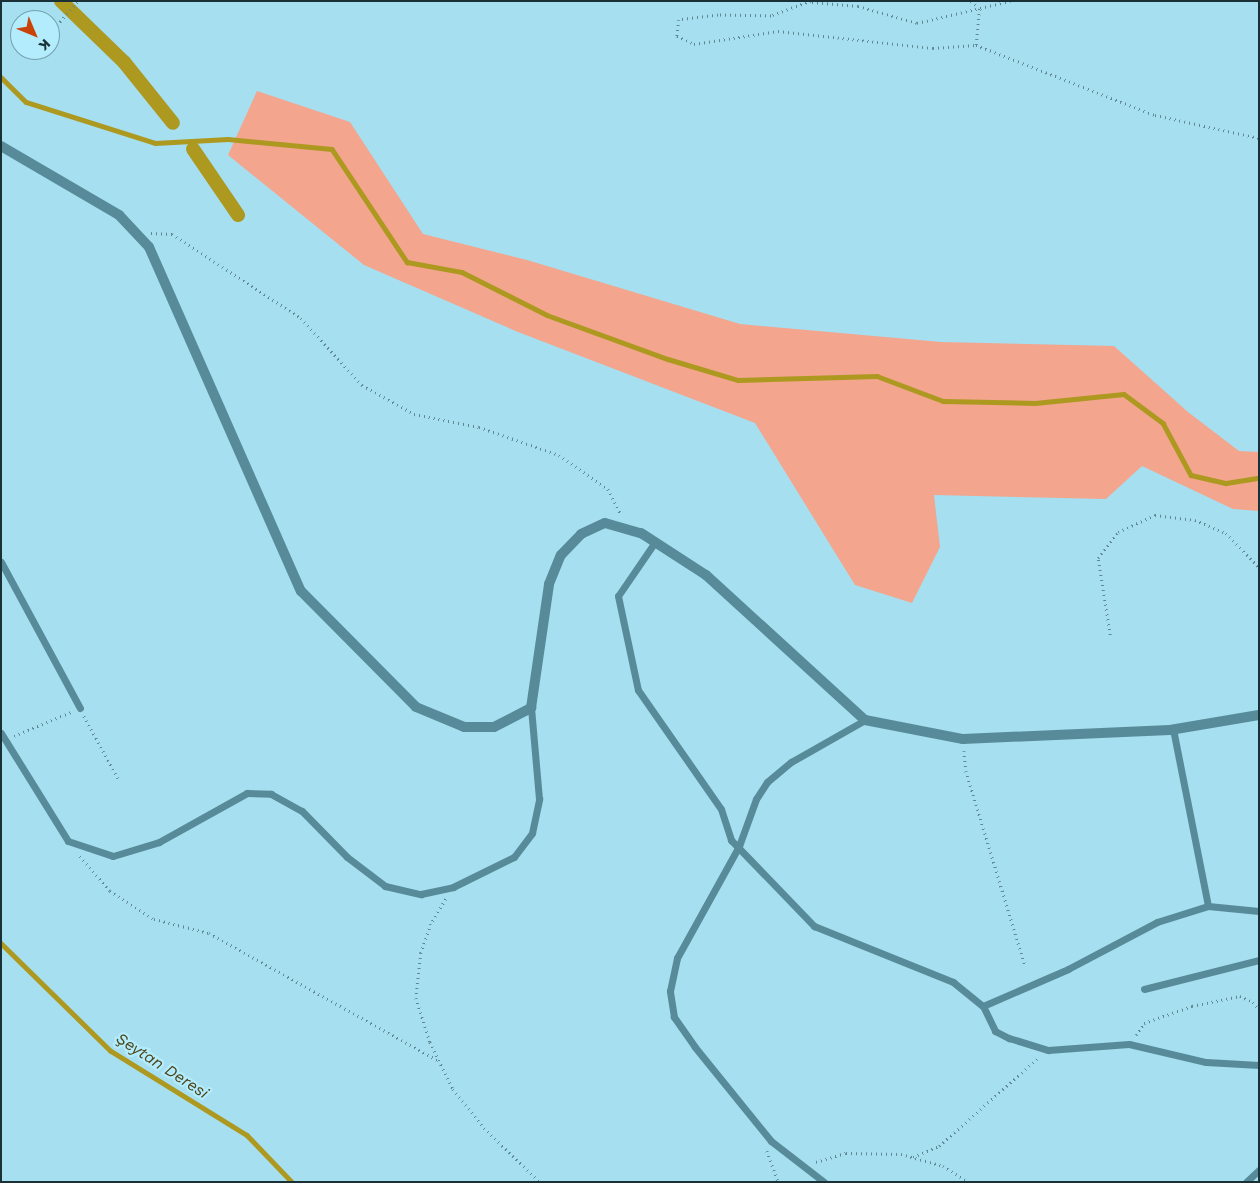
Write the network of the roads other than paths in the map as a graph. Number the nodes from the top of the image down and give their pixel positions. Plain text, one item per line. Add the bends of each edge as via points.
1 (1, 146) edge
2 (655, 542) junction
3 (1, 562) edge
4 (80, 708) road end
5 (531, 708) junction
6 (1259, 715) edge
7 (865, 720) junction
8 (1173, 729) junction
9 (3, 736) edge
10 (739, 846) junction
11 (1208, 906) junction
12 (1259, 911) edge
13 (1259, 960) edge
14 (1144, 989) dead end
15 (983, 1006) junction
16 (1259, 1065) edge
17 (1259, 1170) edge
18 (824, 1182) edge
19 (1246, 1182) edge

1 - 5 street via 119,215 149,247 301,591 416,707 464,727 494,727
2 - 5 street via 606,523 581,534 560,554 549,584
2 - 7 street via 706,575
2 - 10 lane via 618,596 638,690 721,809 730,840
3 - 4 lane
5 - 9 lane via 539,799 532,833 514,857 453,887 421,894 385,886 347,857 302,811 271,794 247,794 159,842 113,856 68,842
6 - 8 street
7 - 8 street via 963,739
7 - 10 lane via 791,762 767,782 756,799
8 - 11 lane
10 - 15 lane via 814,926 953,982
10 - 18 lane via 677,958 670,991 674,1017 761,1129 801,1166
11 - 12 lane
11 - 15 lane via 1157,922 1068,969
13 - 14 lane
15 - 16 lane via 995,1031 1048,1050 1129,1044 1206,1062
17 - 19 lane

